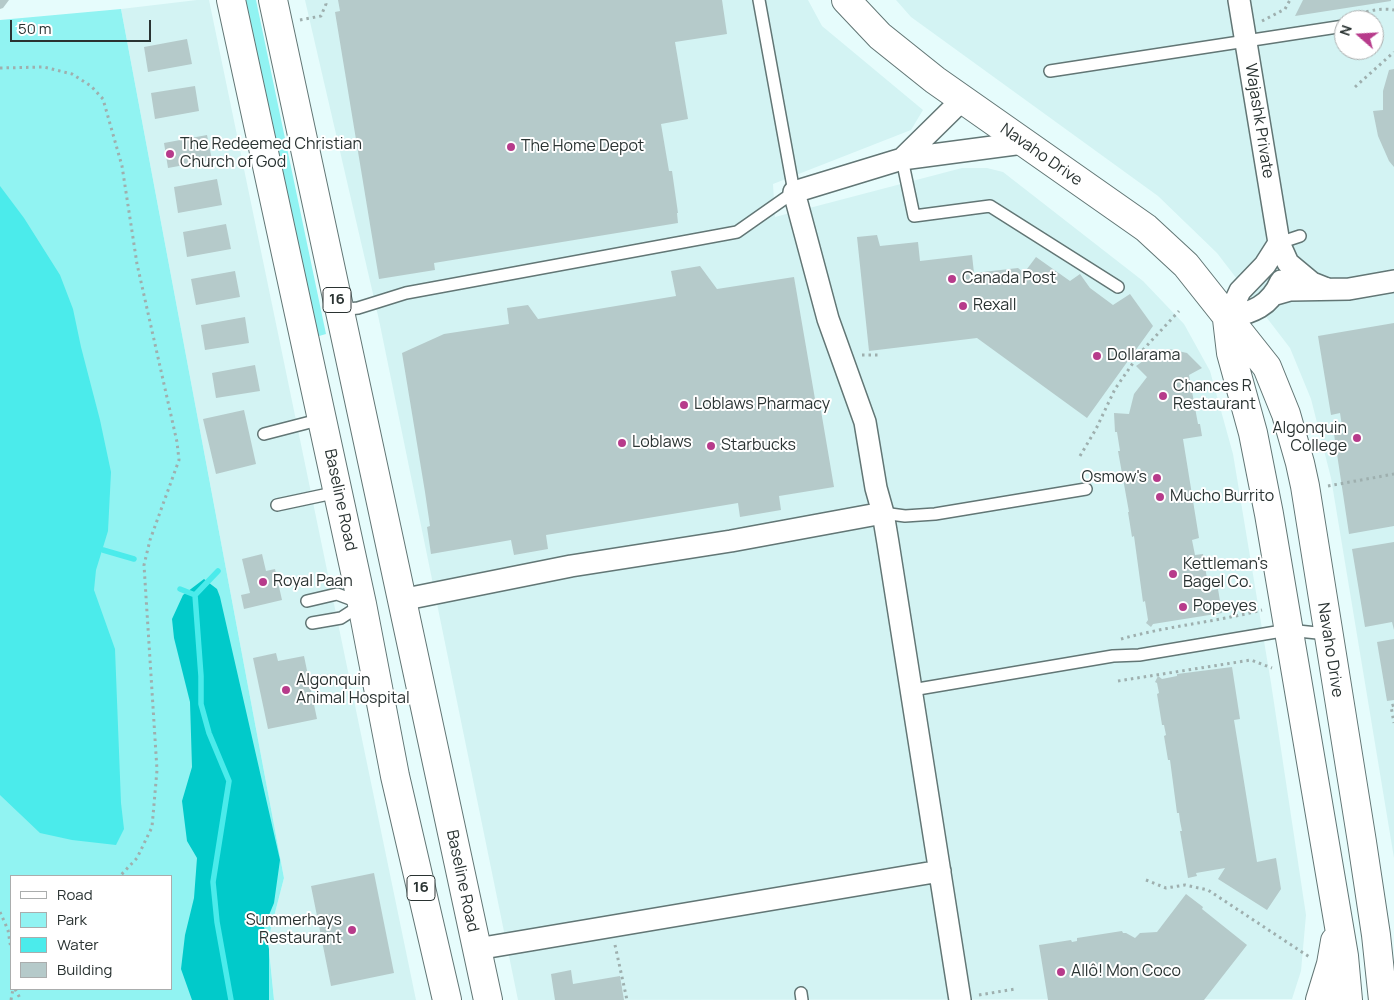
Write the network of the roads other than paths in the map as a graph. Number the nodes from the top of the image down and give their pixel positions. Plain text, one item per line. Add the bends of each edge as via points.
1 (231, 0) edge
2 (273, 0) edge
3 (759, 0) edge
4 (846, 0) edge
5 (1239, 0) edge
6 (1334, 28) edge
7 (1246, 42) junction
8 (1050, 71) dead end
9 (963, 100) junction
10 (1023, 143) junction
11 (902, 159) junction
12 (794, 192) junction
13 (1300, 236) dead end
14 (1279, 243) junction
15 (1288, 263) junction
16 (1394, 281) edge
17 (1118, 286) dead end
18 (1327, 289) junction
19 (1276, 294) junction
20 (339, 310) junction
21 (1227, 319) junction
22 (322, 419) junction
23 (264, 434) dead end
24 (1086, 490) dead end
25 (338, 492) junction
26 (277, 505) dead end
27 (884, 513) junction
28 (401, 600) junction
29 (307, 601) dead end
30 (362, 604) junction
31 (312, 623) dead end
32 (1288, 630) junction
33 (1327, 634) junction
34 (912, 690) junction
35 (940, 870) junction
36 (1338, 918) junction
37 (1376, 935) junction
38 (477, 949) junction
39 (1394, 962) edge
40 (960, 999) edge
41 (447, 1000) edge
42 (488, 1000) edge
43 (1320, 1000) edge
44 (1348, 1000) edge
45 (1383, 1000) edge

1 - 22 main road, Baseline Road / 16
2 - 20 main road, Baseline Road / 16
3 - 12 lane
4 - 9 main road, Navaho Drive via 880,36
5 - 7 street, Wajashk Private
6 - 7 lane
7 - 8 lane
7 - 14 street, Wajashk Private
9 - 10 main road, Navaho Drive
9 - 11 street
10 - 11 street
10 - 21 main road, Navaho Drive via 1146,228 1186,265
11 - 12 street
11 - 17 lane via 914,216 990,206
12 - 20 lane via 737,232 406,293 358,308
12 - 27 street via 828,319 865,422 876,488
13 - 14 lane
14 - 15 street, Wajashk Private
14 - 21 street via 1265,265 1240,291
15 - 18 street via 1312,283
15 - 19 street
16 - 18 street via 1349,289
18 - 19 street via 1290,290
19 - 21 street via 1256,310
20 - 28 main road, Baseline Road / 16
21 - 32 main road via 1231,353 1253,433
21 - 33 main road, Navaho Drive via 1266,367 1286,414 1300,463
22 - 23 lane
22 - 25 main road, Baseline Road / 16
24 - 27 lane via 935,514 905,516
25 - 26 lane
25 - 30 main road, Baseline Road / 16
27 - 28 street via 571,566
27 - 34 street
28 - 30 main road
28 - 38 main road, Baseline Road / 16
29 - 30 lane via 337,594
30 - 31 lane via 341,618
30 - 41 main road, Baseline Road / 16 via 395,776
32 - 33 lane
32 - 34 lane
32 - 36 main road
33 - 37 main road, Navaho Drive
34 - 35 street
35 - 38 street
35 - 40 street
36 - 43 main road via 1331,964
36 - 44 main road
37 - 39 main road
37 - 45 main road, Navaho Drive
38 - 42 main road, Baseline Road / 16

